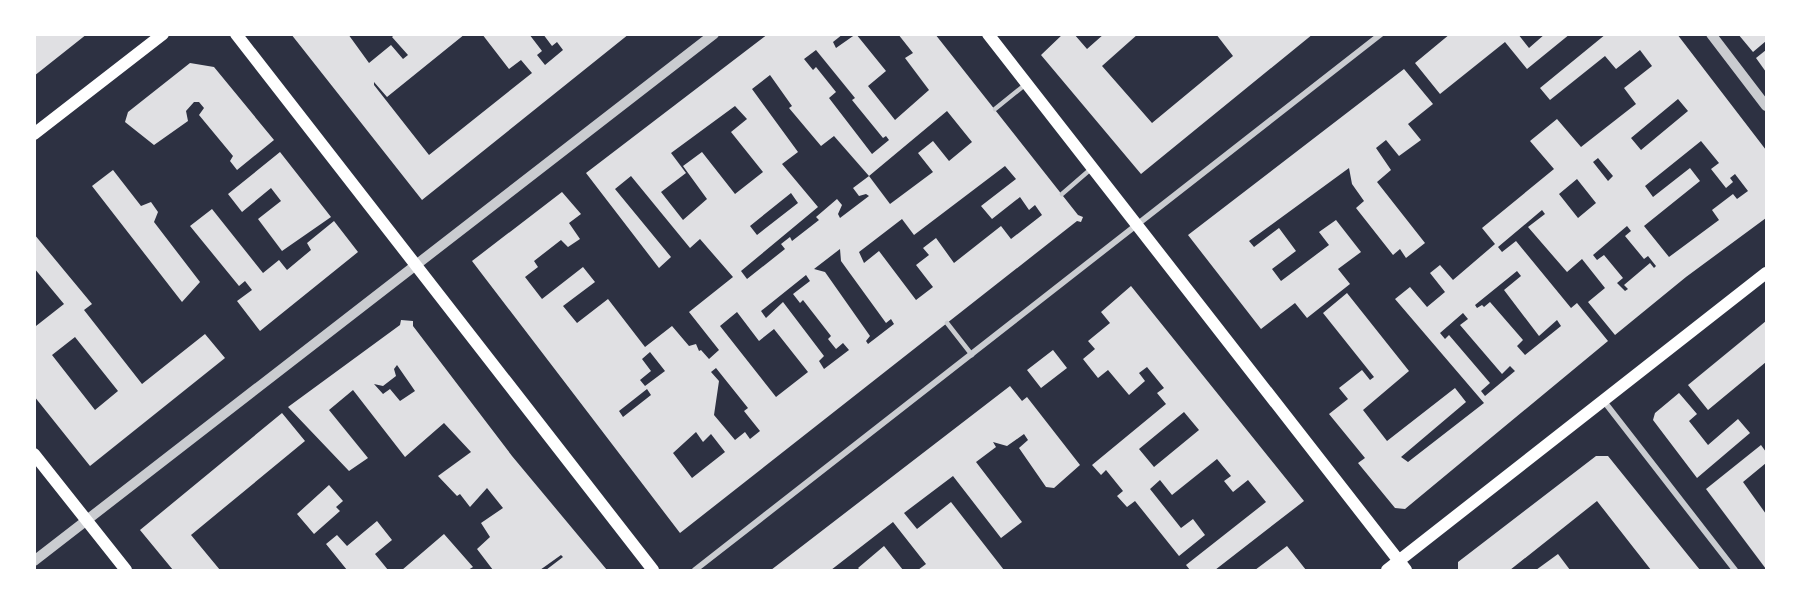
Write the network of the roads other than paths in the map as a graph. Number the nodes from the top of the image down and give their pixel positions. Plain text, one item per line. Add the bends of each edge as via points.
1 (164, 34) edge
2 (236, 34) edge
3 (714, 34) edge
4 (988, 34) edge
5 (1381, 34) edge
6 (1711, 34) edge
7 (1026, 84) junction
8 (1767, 106) edge
9 (995, 110) dead end
10 (34, 134) edge
11 (1092, 168) junction
12 (1062, 194) dead end
13 (1137, 226) junction
14 (415, 266) junction
15 (1767, 273) edge
16 (947, 323) dead end
17 (972, 355) junction
18 (1602, 399) junction
19 (34, 454) edge
20 (87, 521) junction
21 (34, 561) edge
22 (1402, 566) edge
23 (126, 570) edge
24 (653, 570) edge
25 (695, 570) edge
26 (1387, 570) edge
27 (1735, 570) edge

1 - 10 main road
2 - 14 main road
3 - 14 street
4 - 7 main road
5 - 13 street
6 - 8 street
7 - 9 lane
7 - 11 main road
11 - 12 lane
11 - 13 main road
13 - 17 street
13 - 22 main road
14 - 20 street
14 - 24 main road
15 - 18 main road
16 - 17 lane
17 - 25 street
18 - 22 main road
18 - 27 street
19 - 20 main road
20 - 21 street
20 - 23 main road
22 - 26 main road

